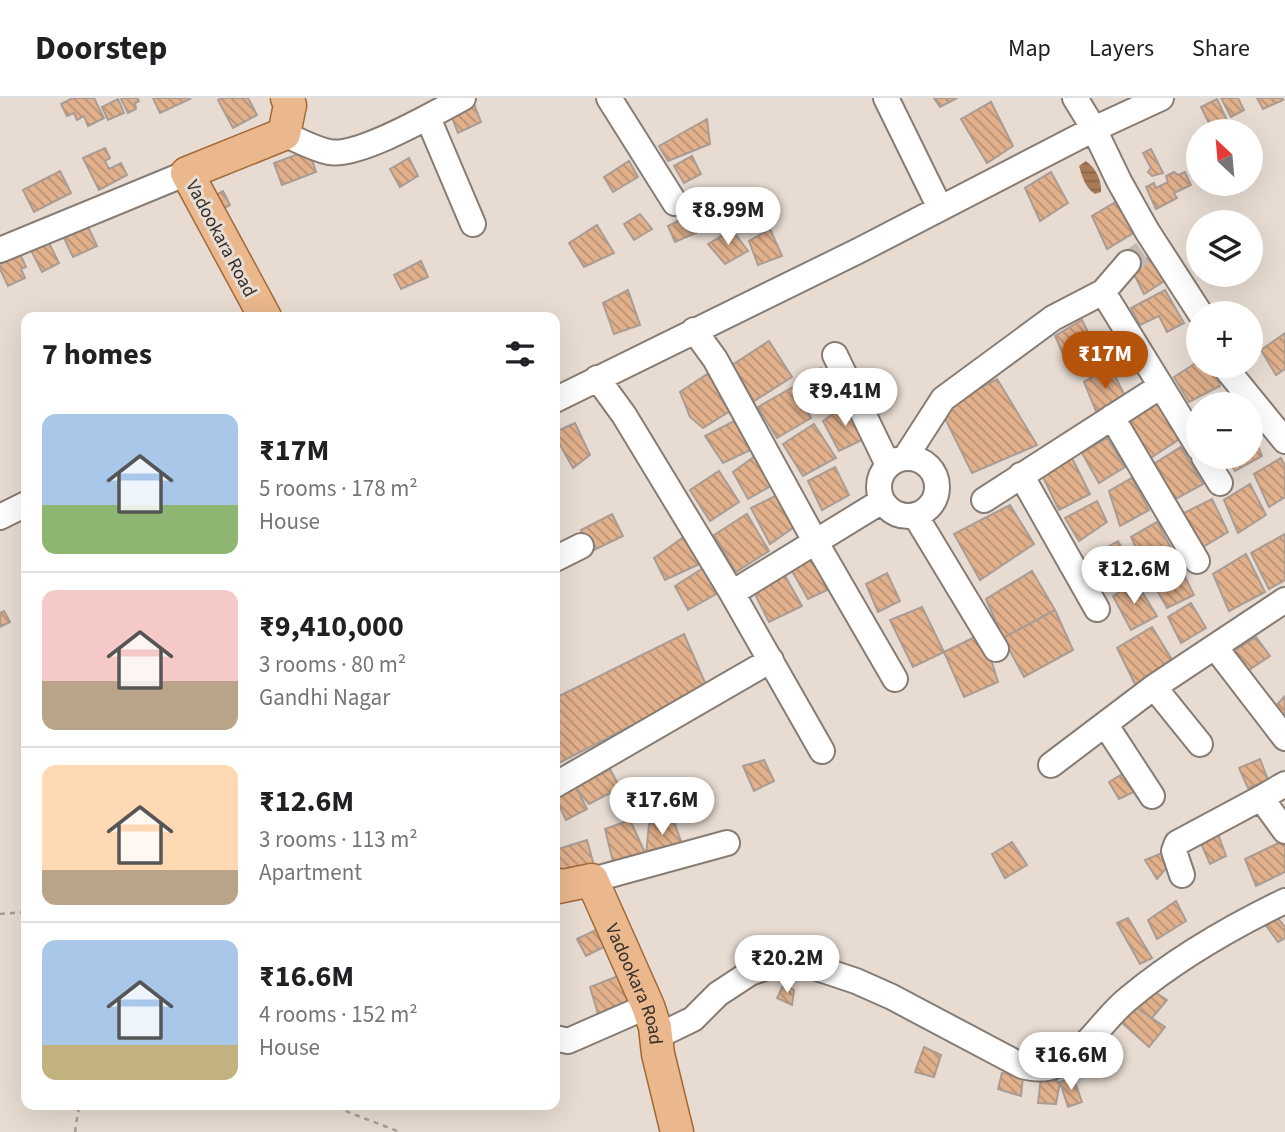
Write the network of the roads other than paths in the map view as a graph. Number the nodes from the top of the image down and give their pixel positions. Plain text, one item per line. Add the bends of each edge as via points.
1 (287, 98) edge
2 (463, 98) edge
3 (609, 98) edge
4 (886, 98) edge
5 (1075, 98) edge
6 (1161, 98) edge
7 (428, 118) junction
8 (1094, 129) junction
9 (284, 134) junction
10 (187, 173) junction
11 (675, 203) dead end
12 (940, 208) junction
13 (472, 224) dead end
14 (0, 250) edge
15 (1143, 255) junction
16 (1103, 292) junction
17 (1188, 301) edge
18 (262, 312) edge
19 (694, 330) junction
20 (835, 355) dead end
21 (597, 378) junction
22 (1234, 378) edge
23 (1161, 386) junction
24 (560, 397) edge
25 (1112, 417) junction
26 (1186, 427) edge
27 (1285, 441) edge
28 (897, 461) junction
29 (1211, 469) edge
30 (1021, 475) junction
31 (1220, 483) dead end
32 (984, 500) dead end
33 (882, 501) junction
34 (21, 506) edge
35 (915, 515) junction
36 (0, 517) edge
37 (815, 541) junction
38 (581, 546) dead end
39 (560, 556) edge
40 (1197, 561) dead end
41 (732, 593) junction
42 (1285, 600) edge
43 (1097, 609) dead end
44 (1215, 647) junction
45 (996, 649) dead end
46 (771, 660) junction
47 (895, 679) dead end
48 (1154, 687) junction
49 (1105, 724) junction
50 (1285, 738) edge
51 (1200, 744) dead end
52 (822, 751) dead end
53 (1051, 765) dead end
54 (560, 782) edge
55 (1285, 784) edge
56 (1152, 796) dead end
57 (1261, 799) junction
58 (1285, 831) edge
59 (727, 843) dead end
60 (1182, 875) dead end
61 (592, 880) junction
62 (560, 887) edge
63 (1285, 901) edge
64 (648, 1006) junction
65 (656, 1037) junction
66 (560, 1039) edge
67 (677, 1132) edge

1 - 9 main road via 290,105
2 - 7 street
3 - 11 street
4 - 12 street
5 - 8 street
6 - 8 street
7 - 9 street via 351,152 330,152
7 - 13 street
8 - 12 street
8 - 15 street via 1119,181
9 - 10 main road, Vadookara Road
10 - 14 street
10 - 18 main road, Vadookara Road
12 - 19 street
15 - 16 street
15 - 17 street
16 - 23 street
16 - 28 street via 1053,318 943,400
19 - 21 street
19 - 37 street via 715,359
20 - 28 street
21 - 24 street
21 - 41 street
22 - 27 street
23 - 25 street
23 - 26 street
25 - 30 street
25 - 40 street
28 - 33 street via 879,482
28 - 35 street via 924,462 936,477 931,504
29 - 31 street
30 - 32 street
30 - 43 street
33 - 35 street via 897,514
33 - 37 street
34 - 36 street
35 - 45 street
37 - 41 street
37 - 47 street
38 - 39 street
41 - 46 street
42 - 44 street
44 - 48 street
44 - 50 street
46 - 52 street
46 - 54 street
48 - 49 street
48 - 51 street
49 - 53 street
49 - 56 street
55 - 57 street
57 - 58 street
57 - 60 street via 1177,843 1174,851
59 - 61 street
61 - 62 main road
61 - 64 main road, Vadookara Road
63 - 65 street via 1168,967 1119,1007 1088,1042 1064,1061 1039,1070 999,1055 892,997 805,964 781,962 750,972 718,994 693,1020
64 - 65 main road, Vadookara Road
64 - 66 street via 568,1041
65 - 67 main road, Vadookara Road

